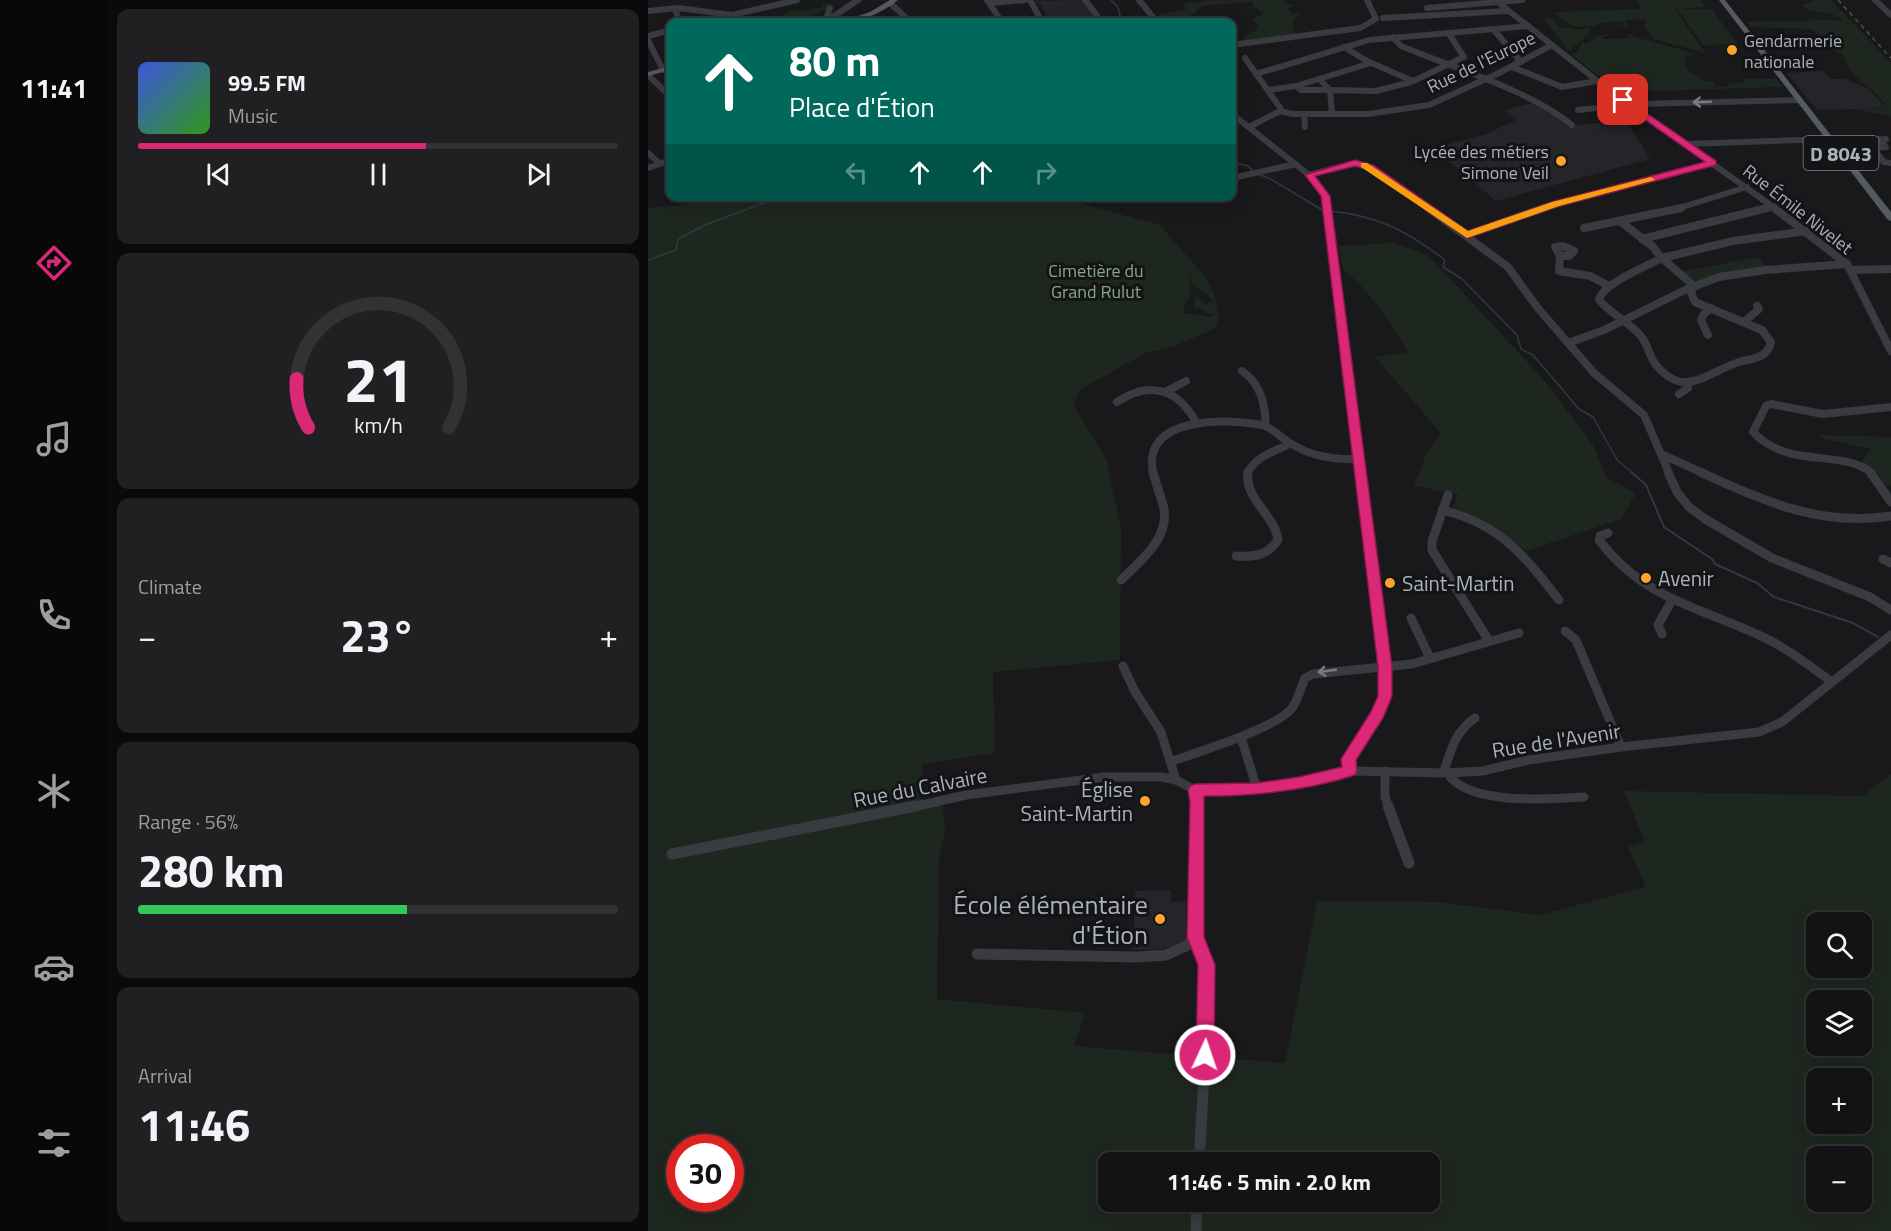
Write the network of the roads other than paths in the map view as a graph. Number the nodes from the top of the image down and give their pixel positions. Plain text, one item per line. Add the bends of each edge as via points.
1 (797, 0) edge
2 (858, 0) edge
3 (1025, 0) edge
4 (1030, 0) edge
5 (1085, 0) edge
6 (1139, 0) edge
7 (1367, 0) edge
8 (1522, 0) edge
9 (1722, 0) edge
10 (1875, 0) edge
11 (988, 1) edge
12 (1496, 1) edge
13 (893, 2) edge
14 (678, 8) junction
15 (830, 8) dead end
16 (1427, 8) dead end
17 (648, 11) edge
18 (1508, 11) junction
19 (1891, 15) edge
20 (678, 18) edge
21 (826, 18) edge
22 (831, 18) edge
23 (856, 18) edge
24 (907, 18) edge
25 (999, 18) edge
26 (1040, 18) edge
27 (1099, 18) edge
28 (1154, 18) edge
29 (1379, 19) junction
30 (1528, 26) junction
31 (1360, 28) junction
32 (1494, 30) junction
33 (666, 31) edge
34 (1449, 34) junction
35 (1393, 37) junction
36 (648, 38) edge
37 (1381, 38) junction
38 (1236, 44) edge
39 (1552, 45) junction
40 (1344, 47) junction
41 (1245, 58) dead end
42 (1521, 62) junction
43 (1371, 63) junction
44 (1448, 65) junction
45 (666, 67) edge
46 (1512, 67) junction
47 (666, 69) edge
48 (1256, 74) junction
49 (648, 75) edge
50 (1319, 79) junction
51 (1484, 80) junction
52 (1413, 81) junction
53 (1597, 81) junction
54 (1296, 86) junction
55 (1268, 90) junction
56 (1330, 90) junction
57 (666, 92) edge
58 (1799, 100) junction
59 (1630, 105) junction
60 (1578, 110) dead end
61 (1280, 111) junction
62 (1304, 114) junction
63 (1332, 114) junction
64 (1236, 117) edge
65 (1572, 125) dead end
66 (1249, 128) junction
67 (1305, 128) dead end
68 (1832, 142) junction
69 (1686, 144) junction
70 (1871, 146) junction
71 (648, 153) edge
72 (666, 162) edge
73 (1713, 163) junction
74 (1891, 163) edge
75 (660, 164) junction
76 (1296, 164) junction
77 (648, 168) edge
78 (1309, 175) junction
79 (1236, 177) edge
80 (1747, 187) junction
81 (1774, 206) junction
82 (1891, 218) edge
83 (1621, 222) junction
84 (1584, 228) dead end
85 (1807, 231) junction
86 (1467, 235) junction
87 (1642, 239) junction
88 (1560, 256) dead end
89 (1663, 258) junction
90 (1849, 267) junction
91 (1891, 268) edge
92 (1609, 286) junction
93 (1694, 286) junction
94 (1673, 297) junction
95 (1695, 302) junction
96 (1757, 306) dead end
97 (1710, 308) junction
98 (1624, 321) junction
99 (1744, 322) junction
100 (1708, 335) dead end
101 (1568, 343) junction
102 (1891, 351) edge
103 (1242, 371) dead end
104 (1186, 381) dead end
105 (1687, 383) junction
106 (1165, 392) junction
107 (1679, 394) dead end
108 (1117, 402) dead end
109 (1891, 407) edge
110 (1196, 422) junction
111 (1266, 426) junction
112 (1290, 444) junction
113 (1661, 454) junction
114 (1358, 459) junction
115 (1448, 495) dead end
116 (1891, 502) edge
117 (1442, 510) junction
118 (1891, 516) edge
119 (1608, 533) dead end
120 (1236, 556) dead end
121 (1121, 580) dead end
122 (1559, 600) dead end
123 (1672, 600) junction
124 (1891, 610) edge
125 (1411, 618) dead end
126 (1565, 631) dead end
127 (1519, 633) dead end
128 (1662, 634) dead end
129 (1891, 635) edge
130 (1489, 641) junction
131 (1430, 658) junction
132 (1123, 666) dead end
133 (1385, 667) junction
134 (1832, 682) junction
135 (1475, 718) dead end
136 (1241, 736) junction
137 (1621, 747) junction
138 (1172, 761) junction
139 (1350, 771) junction
140 (1385, 771) junction
141 (1446, 773) junction
142 (1176, 780) junction
143 (1257, 789) junction
144 (1195, 790) junction
145 (1584, 797) dead end
146 (672, 854) dead end
147 (1409, 863) dead end
148 (1196, 937) junction
149 (978, 954) dead end
150 (1199, 1152) edge
151 (1197, 1212) edge
152 (1196, 1231) edge

1 - 14 street via 732,15
2 - 22 street
3 - 11 street
4 - 26 street
5 - 27 street
6 - 28 street
7 - 29 street
8 - 12 street
9 - 58 main road, D 8043
10 - 19 street
11 - 25 street
12 - 16 street
12 - 18 street, Rue Émile Nivelet
13 - 23 main road
13 - 24 street
14 - 17 street
14 - 20 street
15 - 21 street
18 - 29 street
18 - 30 street, Rue Émile Nivelet
29 - 31 street
30 - 32 street
30 - 39 street, Rue Émile Nivelet
31 - 37 street
31 - 38 street
32 - 34 street
32 - 42 street
33 - 36 street
34 - 35 street
34 - 44 street via 1464,57
35 - 37 street
35 - 44 street via 1401,46
36 - 45 street
37 - 40 street
39 - 42 street, Rue de l'Europe
39 - 53 street, Rue Émile Nivelet
40 - 43 street
40 - 48 street
41 - 48 street
42 - 46 street, Rue de l'Europe
43 - 50 street
43 - 52 street
44 - 51 street
44 - 52 street
46 - 51 street, Rue de l'Europe
46 - 53 street via 1562,87
47 - 49 main road
48 - 55 street
49 - 57 street
50 - 54 street
50 - 56 street
51 - 63 street, Rue de l'Europe via 1445,99 1409,109
51 - 65 street via 1545,106
52 - 56 street via 1376,91
53 - 59 street, Rue Émile Nivelet
54 - 55 street
54 - 56 street via 1301,90
55 - 61 street
56 - 63 street
58 -> 59 street
58 - 68 main road, D 8043
59 - 60 street
59 - 69 street, Rue Émile Nivelet
61 - 62 street, Rue de l'Europe
61 - 66 street
62 - 63 street, Rue de l'Europe
62 - 67 street
64 - 66 street
66 - 76 street
68 - 69 street
68 - 70 street
68 - 82 main road, D 8043
69 - 73 street, Rue Émile Nivelet
70 - 70 street via 1868,140 1883,139 1886,147
70 - 74 street via 1884,162
71 - 75 street
72 - 75 street
73 - 80 street, Rue Émile Nivelet
73 - 86 street via 1556,204
75 - 77 street
76 - 78 street
76 - 79 street
78 - 86 street via 1355,163 1370,167
78 - 114 street via 1325,196
80 - 81 street, Rue Émile Nivelet
80 - 83 street
81 - 85 street, Rue Émile Nivelet
81 - 87 street
83 - 84 street
83 - 87 street
85 - 89 street via 1746,239
85 - 90 street, Rue Émile Nivelet
86 - 101 street via 1508,267
87 - 89 street
88 - 92 street via 1559,271 1590,276
89 - 92 street
89 - 93 street
90 - 91 street
90 - 93 street via 1740,272
90 - 102 street
92 - 98 street via 1599,300
93 - 94 street
93 - 95 street via 1691,293
94 - 95 street
94 - 98 street
95 - 97 street
96 - 99 street via 1759,309
97 - 99 street
97 - 100 street via 1701,319 1701,327
98 - 101 street
98 - 105 street via 1641,335 1651,357 1664,372
99 - 105 street via 1768,336 1770,350 1765,356 1737,362 1697,383
101 - 113 street via 1594,373 1644,415
103 - 111 street via 1257,383
104 - 106 street
105 - 107 street via 1688,388
106 - 108 street via 1137,391
106 - 110 street via 1183,400
109 - 116 street via 1823,414 1771,404 1766,406 1753,432 1763,443 1774,447 1866,469
110 - 111 street
110 - 121 street via 1167,434 1152,452 1151,462 1166,515 1164,529
111 - 112 street
112 - 114 street via 1326,458
112 - 120 street via 1260,458 1250,467 1246,479 1249,490 1278,531 1278,540 1268,553 1259,557
113 - 118 street via 1804,512 1850,520
113 - 124 street via 1677,492 1705,519 1772,558 1870,597
114 - 133 street
115 - 117 street
117 - 122 street via 1473,517 1513,543
117 - 130 street via 1432,550
119 - 123 street via 1599,540 1622,571
123 - 128 street via 1658,625
123 - 134 street via 1773,642
125 - 131 street
126 - 137 street via 1576,640
127 - 130 street
129 - 134 street, Rue de l'Avenir
130 - 131 street
131 - 133 street
132 - 138 street via 1128,684 1160,729
133 -> 136 street via 1313,674 1305,678 1287,712
133 - 139 street via 1385,696 1378,714 1348,759
134 - 137 street, Rue de l'Avenir via 1782,722 1759,732
135 - 141 street via 1457,731
136 - 138 street
136 - 143 street
137 - 141 street, Rue de l'Avenir via 1483,771
138 - 142 street
139 - 140 street, Rue de l'Avenir
139 - 143 street, Rue de l'Avenir
140 - 141 street, Rue de l'Avenir
140 - 147 street via 1386,797
141 - 145 street via 1473,791 1496,799
142 - 144 street
142 - 146 street, Rue du Calvaire via 1104,777 966,795
143 - 144 street, Rue de l'Avenir
144 - 148 street
148 - 149 street via 1166,955
148 - 150 street via 1207,965
151 - 152 street

